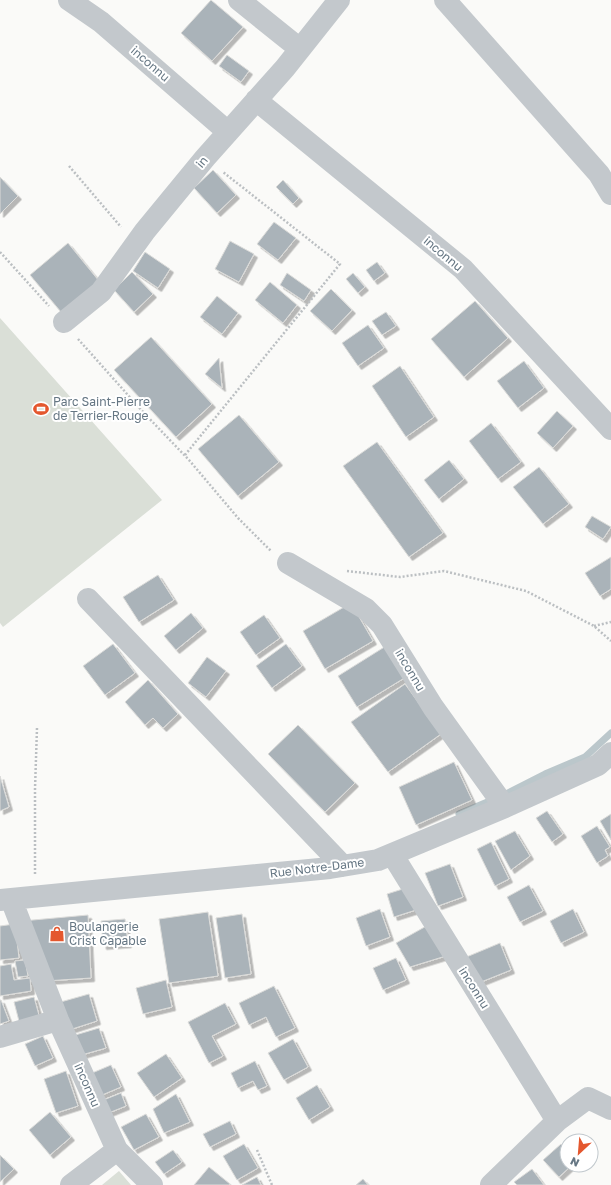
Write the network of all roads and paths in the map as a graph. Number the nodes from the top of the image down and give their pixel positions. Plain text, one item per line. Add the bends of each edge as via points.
1 (69, 0) edge
2 (239, 0) edge
3 (339, 0) edge
4 (445, 0) edge
5 (300, 49) junction
6 (256, 100) junction
7 (228, 132) junction
8 (205, 158) junction
9 (69, 166) dead end
10 (611, 194) edge
11 (136, 244) junction
12 (0, 252) edge
13 (64, 322) junction
14 (611, 429) edge
15 (185, 455) junction
16 (288, 563) joint
17 (342, 571) dead end
18 (88, 599) dead end
19 (611, 622) edge
20 (594, 626) junction
21 (611, 641) edge
22 (37, 728) dead end
23 (611, 753) edge
24 (505, 807) junction
25 (392, 854) junction
26 (342, 866) junction
27 (36, 897) junction
28 (5, 900) edge
29 (58, 1020) junction
30 (0, 1037) edge
31 (611, 1109) edge
32 (557, 1121) junction
33 (116, 1150) junction
34 (257, 1150) dead end
35 (71, 1185) edge
36 (152, 1185) edge
37 (272, 1185) edge
38 (491, 1185) edge

1 - 7 street, inconnu via 101,22
2 - 5 street
3 - 5 street, in
4 - 10 street via 599,174
5 - 6 street, in
6 - 7 street, in
6 - 14 street, inconnu via 463,269
7 - 8 street, in
8 - 11 street, in
8 - 15 path via 340,264
9 - 11 path
11 - 13 street, in via 101,292
12 - 13 path
13 - 15 path via 144,413
15 - 16 path via 247,527
16 - 24 street, inconnu via 366,609 382,625 432,707
17 - 20 path via 400,577 444,571 526,591
18 - 26 street
19 - 20 path
20 - 21 path
22 - 27 path via 34,858
23 - 24 street, Rue Notre-Dame via 598,765
24 - 25 street, Rue Notre-Dame
25 - 26 street, Rue Notre-Dame via 378,860
25 - 32 street, inconnu
26 - 27 street, Rue Notre-Dame
27 - 28 street, Rue Notre-Dame
28 - 29 street, inconnu
29 - 30 street
29 - 33 street, inconnu
31 - 32 street via 588,1098
32 - 38 street
33 - 35 street
33 - 36 street, inconnu
34 - 37 path

